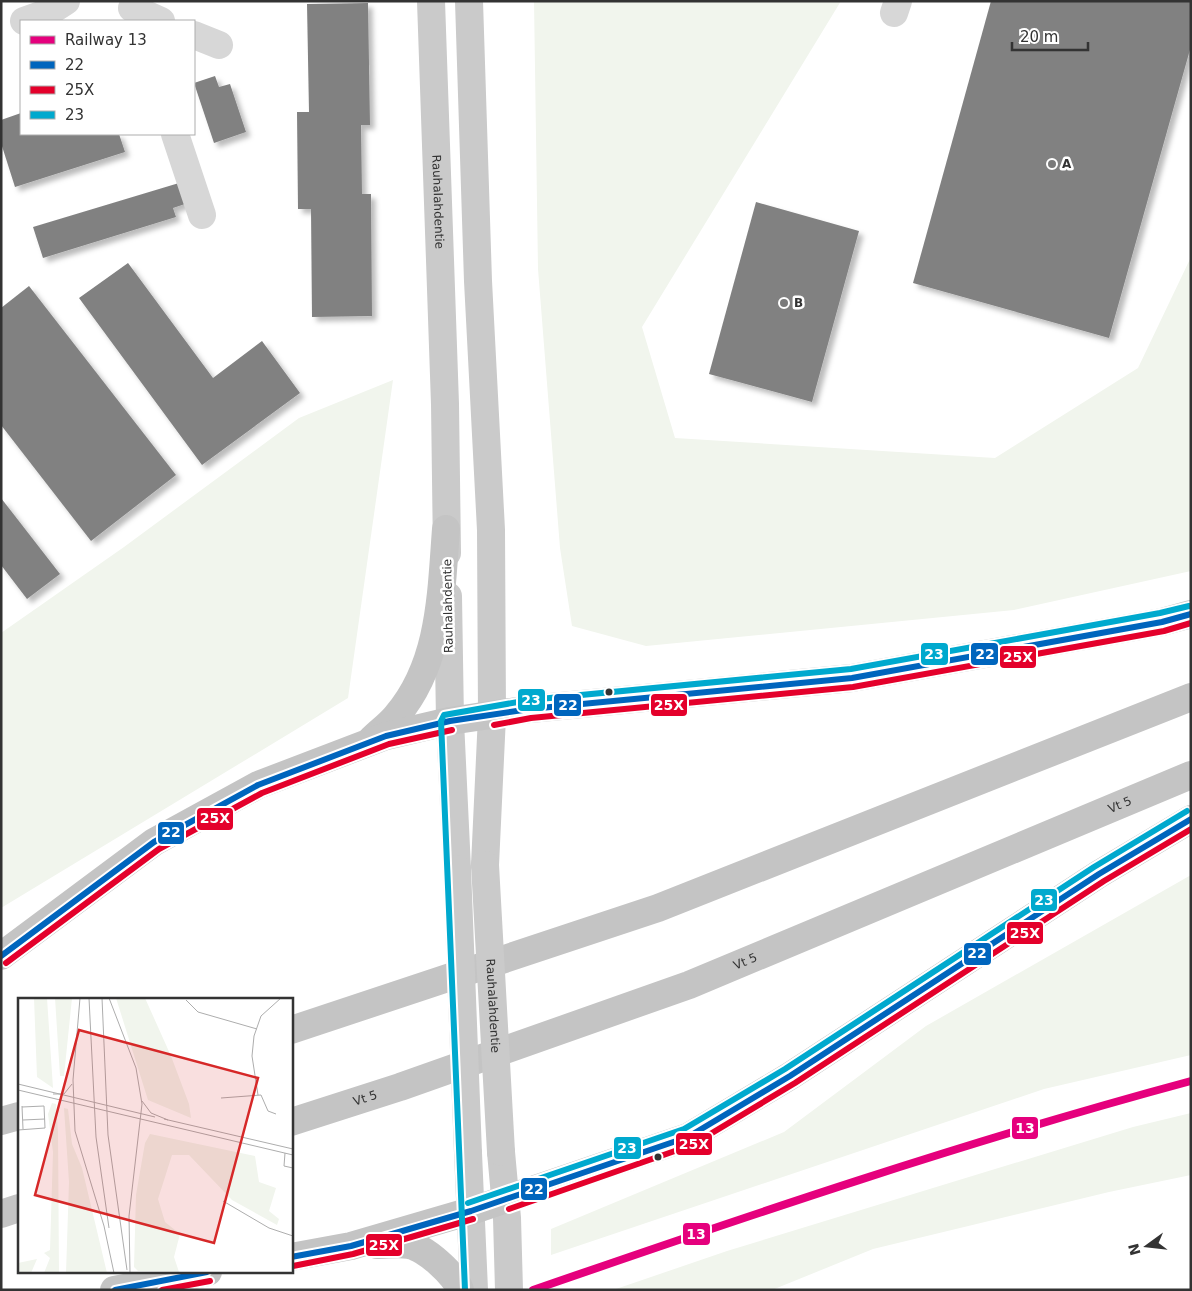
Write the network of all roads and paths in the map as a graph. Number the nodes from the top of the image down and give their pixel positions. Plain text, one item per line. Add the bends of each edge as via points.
1 (66, 1) edge
2 (431, 1) edge
3 (469, 1) edge
4 (133, 10) edge
5 (28, 20) edge
6 (158, 20) edge
7 (20, 23) edge
8 (1, 29) edge
9 (195, 35) edge
10 (219, 46) dead end
11 (175, 135) edge
12 (202, 215) dead end
13 (446, 529) junction
14 (1191, 614) edge
15 (1191, 697) edge
16 (492, 716) junction
17 (450, 721) junction
18 (367, 744) junction
19 (1191, 775) edge
20 (1191, 819) edge
21 (1, 956) edge
22 (292, 1030) edge
23 (18, 1116) edge
24 (1, 1121) edge
25 (292, 1122) edge
26 (506, 1201) junction
27 (18, 1208) edge
28 (471, 1211) junction
29 (1, 1214) edge
30 (351, 1246) junction
31 (292, 1257) edge
32 (198, 1274) edge
33 (114, 1290) edge
34 (460, 1290) edge
35 (474, 1290) edge
36 (509, 1290) edge

1 - 5 street via 50,12
2 - 13 main road, Rauhalahdentie via 445,404
3 - 16 main road, Rauhalahdentie via 478,281 491,530
4 - 6 street
7 - 8 street
9 - 10 street
11 - 12 street
13 - 17 main road, Rauhalahdentie
13 - 18 highway via 438,628 428,661 397,716
14 - 16 highway via 852,678 530,709
15 - 22 highway via 658,908
16 - 17 highway
16 - 26 main road, Rauhalahdentie, bridge via 486,865
17 - 18 highway via 386,736
17 - 28 main road, Rauhalahdentie, bridge
18 - 21 highway via 258,785 154,842
19 - 25 highway, Vt 5 via 689,985 400,1088
20 - 26 highway via 1099,874 790,1076 688,1136
23 - 24 highway
26 - 28 highway
26 - 36 main road, Rauhalahdentie
27 - 29 highway
28 - 30 highway
28 - 35 main road, Rauhalahdentie
30 - 31 highway
30 - 34 highway via 410,1245 434,1259 458,1283
32 - 33 highway

